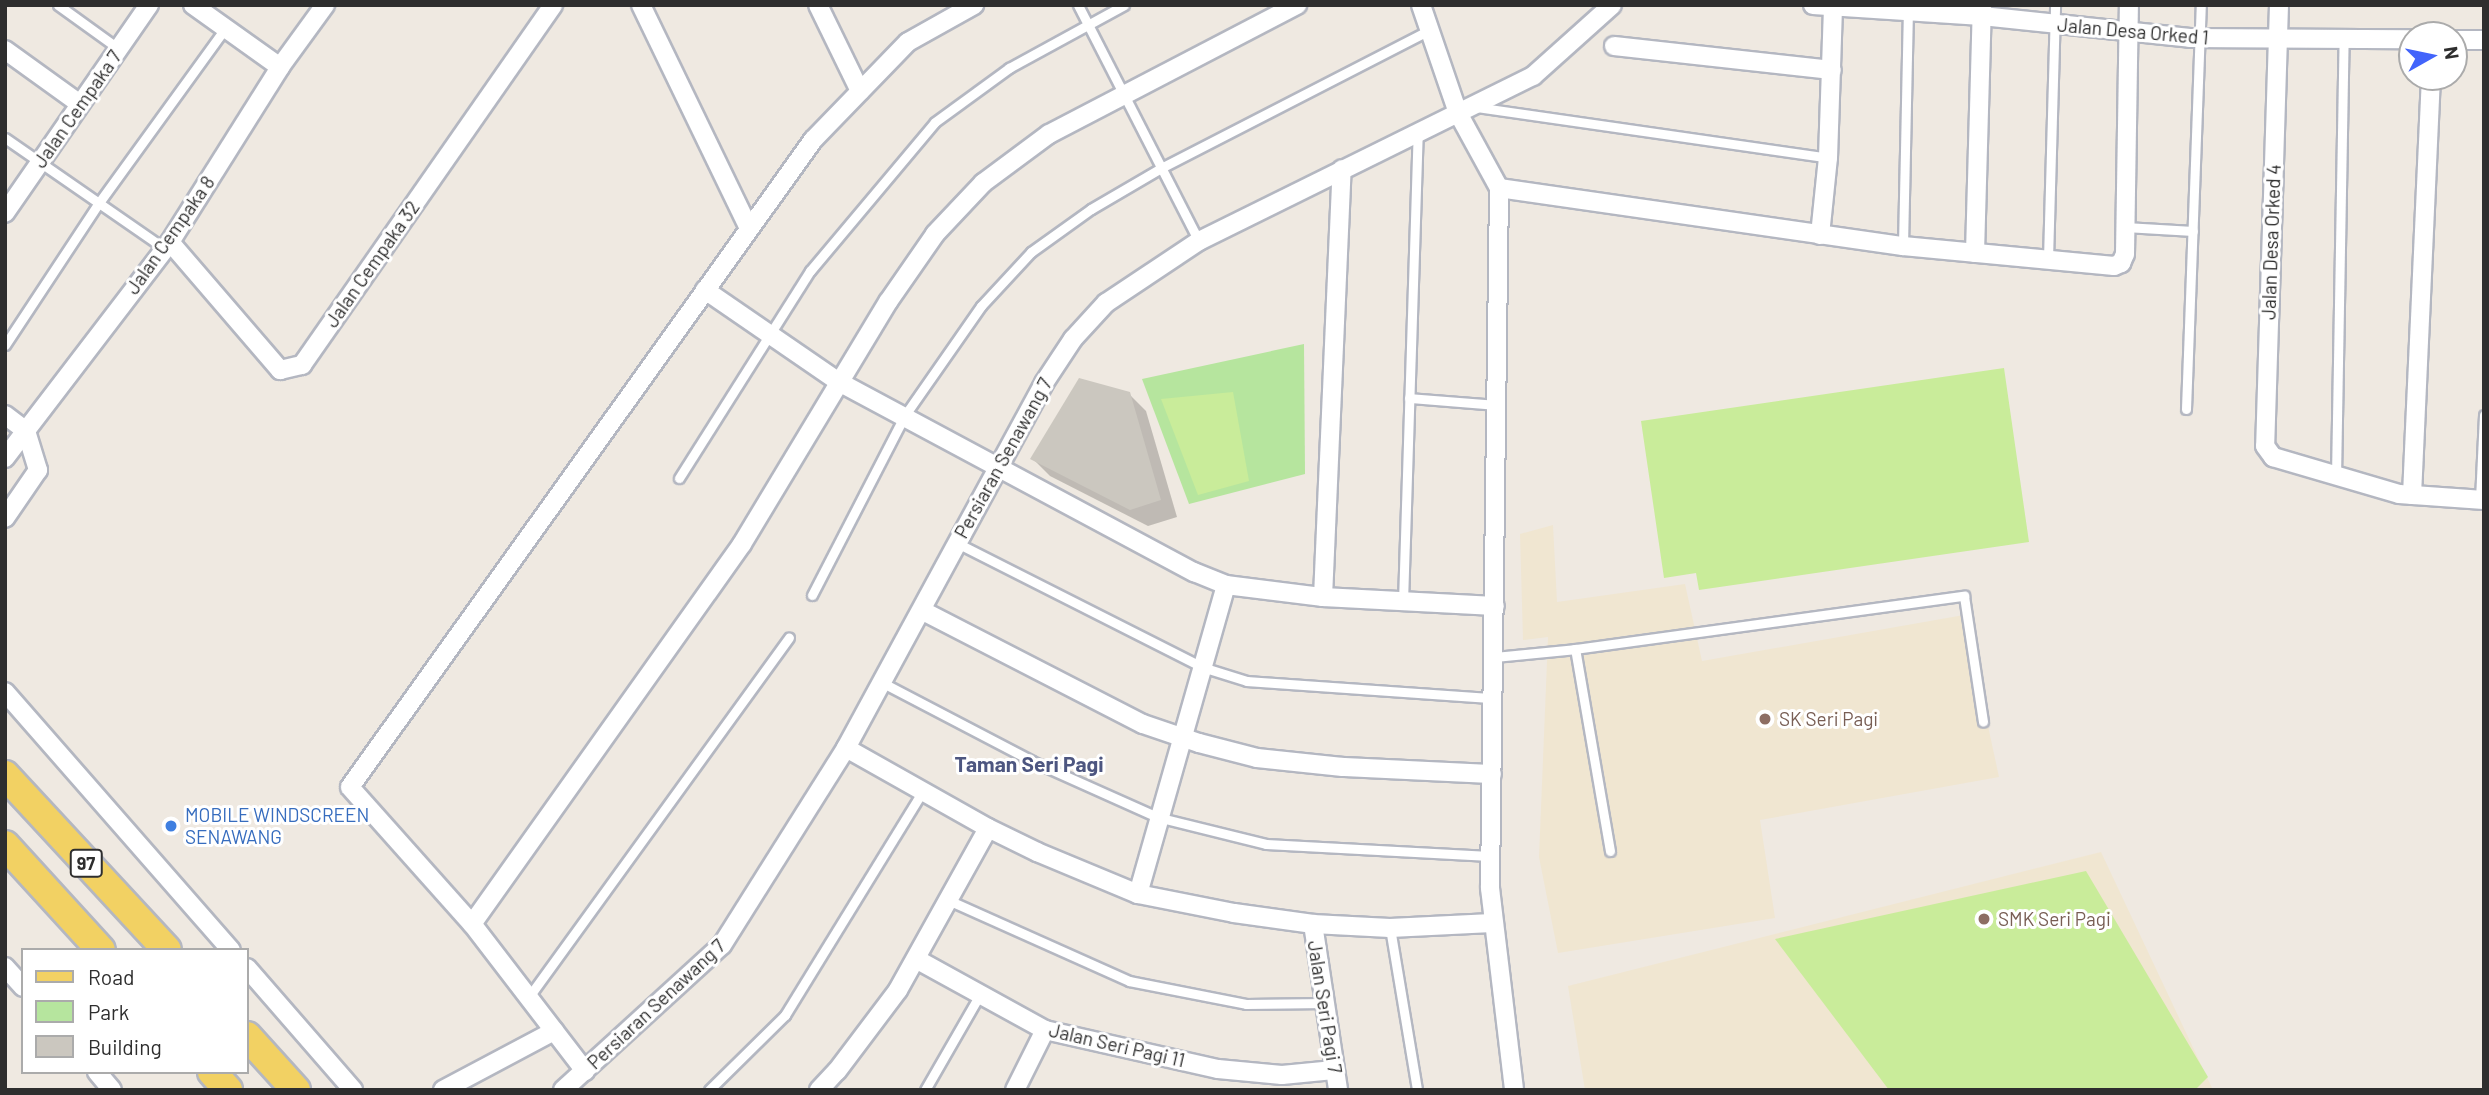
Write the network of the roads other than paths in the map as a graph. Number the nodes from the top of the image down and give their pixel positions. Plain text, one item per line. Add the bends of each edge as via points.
1 (58, 5) edge
2 (149, 5) edge
3 (193, 5) edge
4 (553, 5) edge
5 (641, 5) edge
6 (818, 5) edge
7 (974, 5) edge
8 (1077, 5) edge
9 (1124, 5) edge
10 (1297, 5) edge
11 (1420, 5) edge
12 (1612, 5) edge
13 (1813, 5) edge
14 (2129, 5) edge
15 (2201, 5) edge
16 (2279, 5) edge
17 (323, 6) edge
18 (1833, 6) edge
19 (1908, 9) edge
20 (1982, 11) edge
21 (2055, 14) edge
22 (1087, 24) junction
23 (226, 27) junction
24 (1431, 29) junction
25 (2128, 31) junction
26 (2200, 38) junction
27 (2277, 39) junction
28 (2344, 39) junction
29 (2398, 39) edge
30 (1615, 46) dead end
31 (119, 49) junction
32 (5, 50) edge
33 (280, 67) junction
34 (1832, 70) junction
35 (860, 91) junction
36 (2430, 91) edge
37 (1123, 95) junction
38 (80, 104) junction
39 (1466, 110) junction
40 (1418, 133) junction
41 (5, 138) edge
42 (1828, 158) junction
43 (39, 164) junction
44 (1161, 168) junction
45 (1342, 169) junction
46 (1499, 188) junction
47 (99, 204) junction
48 (5, 213) edge
49 (2125, 227) junction
50 (749, 228) junction
51 (2193, 231) junction
52 (1820, 235) junction
53 (1199, 241) junction
54 (167, 245) junction
55 (1903, 246) junction
56 (1975, 253) junction
57 (2048, 259) junction
58 (705, 290) junction
59 (771, 335) junction
60 (5, 345) edge
61 (839, 383) junction
62 (1409, 398) junction
63 (1496, 405) junction
64 (2186, 409) dead end
65 (5, 415) edge
66 (905, 415) junction
67 (2484, 415) edge
68 (26, 431) junction
69 (5, 458) edge
70 (997, 467) junction
71 (2336, 477) junction
72 (680, 478) dead end
73 (2412, 495) junction
74 (2482, 500) edge
75 (5, 518) edge
76 (955, 542) junction
77 (1226, 585) junction
78 (811, 595) dead end
79 (1323, 597) junction
80 (1403, 602) junction
81 (1496, 606) junction
82 (923, 611) junction
83 (789, 638) dead end
84 (1575, 649) junction
85 (1494, 657) junction
86 (1202, 667) junction
87 (883, 683) junction
88 (5, 692) edge
89 (1494, 698) junction
90 (1983, 722) dead end
91 (1182, 737) junction
92 (846, 748) junction
93 (1492, 774) junction
94 (5, 775) edge
95 (922, 792) junction
96 (1157, 817) junction
97 (988, 828) junction
98 (5, 845) edge
99 (1610, 851) dead end
100 (1490, 856) junction
101 (1138, 894) junction
102 (948, 900) junction
103 (1492, 923) junction
104 (472, 924) junction
105 (1313, 924) junction
106 (1390, 928) junction
107 (99, 948) edge
108 (165, 948) edge
109 (229, 948) edge
110 (916, 959) junction
111 (5, 967) edge
112 (248, 969) edge
113 (21, 985) edge
114 (979, 996) junction
115 (528, 998) junction
116 (1326, 1003) junction
117 (1045, 1030) junction
118 (554, 1031) junction
119 (248, 1037) edge
120 (1334, 1070) junction
121 (99, 1074) edge
122 (214, 1074) edge
123 (573, 1083) edge
124 (112, 1090) edge
125 (228, 1090) edge
126 (296, 1090) edge
127 (353, 1090) edge
128 (443, 1090) edge
129 (709, 1090) edge
130 (819, 1090) edge
131 (925, 1090) edge
132 (1014, 1090) edge
133 (1338, 1090) edge
134 (1417, 1090) edge
135 (1514, 1090) edge

1 - 31 lane
2 - 31 street, Jalan Cempaka 7
3 - 23 street
4 - 54 street, Jalan Cempaka 32 via 302,365 280,370
5 - 50 street
6 - 35 street
7 - 35 street via 908,42
8 - 22 lane
9 - 22 lane
10 - 37 street
11 - 24 street
12 - 39 street, Persiaran Senawang 7 via 1533,76
13 - 18 street, Jalan Desa Orked 1
14 - 25 street
15 - 26 lane
16 - 27 street, Jalan Desa Orked 4
17 - 33 street, Jalan Cempaka 8
18 - 19 street, Jalan Desa Orked 1
18 - 34 street
19 - 20 street, Jalan Desa Orked 1
19 - 55 lane
20 - 21 street, Jalan Desa Orked 1
20 - 56 street
21 - 25 street, Jalan Desa Orked 1
21 - 57 lane
22 - 37 lane
22 - 59 lane via 1009,68 935,122 810,271
23 - 33 street
23 - 47 lane
24 - 39 street
24 - 44 lane
25 - 26 street, Jalan Desa Orked 1
25 - 49 street
26 - 27 street, Jalan Desa Orked 1
26 - 51 lane
27 - 28 street, Jalan Desa Orked 1
27 - 71 street, Jalan Desa Orked 4 via 2265,446 2273,457
28 - 29 street, Jalan Desa Orked 1
28 - 71 lane
30 - 34 street
31 - 38 street, Jalan Cempaka 7
32 - 38 street
33 - 54 street, Jalan Cempaka 8
34 - 42 street
35 - 50 street via 813,140
36 - 73 street
37 - 44 lane
37 - 61 street via 1049,134 983,183 935,234
38 - 43 street, Jalan Cempaka 7
39 - 40 street, Persiaran Senawang 7
39 - 42 lane
39 - 46 street
40 - 45 street, Persiaran Senawang 7
40 - 62 lane
41 - 43 lane
42 - 52 street
43 - 47 lane
43 - 48 street, Jalan Cempaka 7
44 - 53 lane
44 - 66 lane via 1091,209 1031,252 981,306
45 - 53 street, Persiaran Senawang 7
45 - 79 street
46 - 52 street
46 - 63 street
47 - 54 lane
47 - 60 lane
49 - 51 lane
49 - 57 street via 2125,254 2114,266
50 - 58 street
51 - 64 lane
52 - 55 street
53 - 70 street, Persiaran Senawang 7 via 1106,303 1073,339
54 - 68 street, Jalan Cempaka 8
55 - 56 street
56 - 57 street
58 - 59 street
58 - 104 street via 350,788
59 - 61 street
59 - 72 lane
61 - 66 street
61 - 104 street via 743,544
62 - 63 lane
62 - 80 lane
63 - 81 street
65 - 68 street
66 - 70 street
66 - 78 lane
67 - 74 lane
68 - 69 street, Jalan Cempaka 8
68 - 75 street via 38,470
70 - 76 street, Persiaran Senawang 7
70 - 77 street
71 - 73 street
73 - 74 street
76 - 82 street, Persiaran Senawang 7
76 - 86 lane
77 - 79 street
77 - 86 street
79 - 80 street
80 - 81 street
81 - 85 street
82 - 87 street, Persiaran Senawang 7
82 - 91 street via 1143,724
83 - 115 lane
84 - 85 lane
84 - 90 lane via 1964,596
84 - 99 lane
85 - 89 street
86 - 89 lane via 1247,681
86 - 91 street
87 - 92 street, Persiaran Senawang 7
87 - 96 lane via 1032,761
88 - 109 street
89 - 93 street
91 - 93 street via 1257,758
91 - 96 street
92 - 95 street
92 - 123 street, Persiaran Senawang 7 via 722,945
93 - 100 street
94 - 108 main road, 97
95 - 97 street
95 - 129 lane via 785,1015
96 - 100 lane via 1266,844
96 - 101 street
97 - 101 street
97 - 102 street
98 - 107 main road, 97
100 - 103 street
101 - 105 street
102 - 110 street
102 - 116 lane via 1129,981 1245,1004
103 - 106 street
103 - 135 street
104 - 115 street
105 - 106 street
105 - 116 street, Jalan Seri Pagi 7
106 - 134 lane
110 - 114 street, Jalan Seri Pagi 11
110 - 130 street via 890,1000
111 - 113 street
112 - 127 street
114 - 117 street, Jalan Seri Pagi 11
114 - 131 lane
115 - 118 street
116 - 120 street, Jalan Seri Pagi 7
117 - 120 street, Jalan Seri Pagi 11 via 1218,1069 1282,1075
117 - 132 street
118 - 123 street
118 - 128 street
119 - 126 main road
120 - 133 street, Jalan Seri Pagi 7
121 - 124 street
122 - 125 main road

